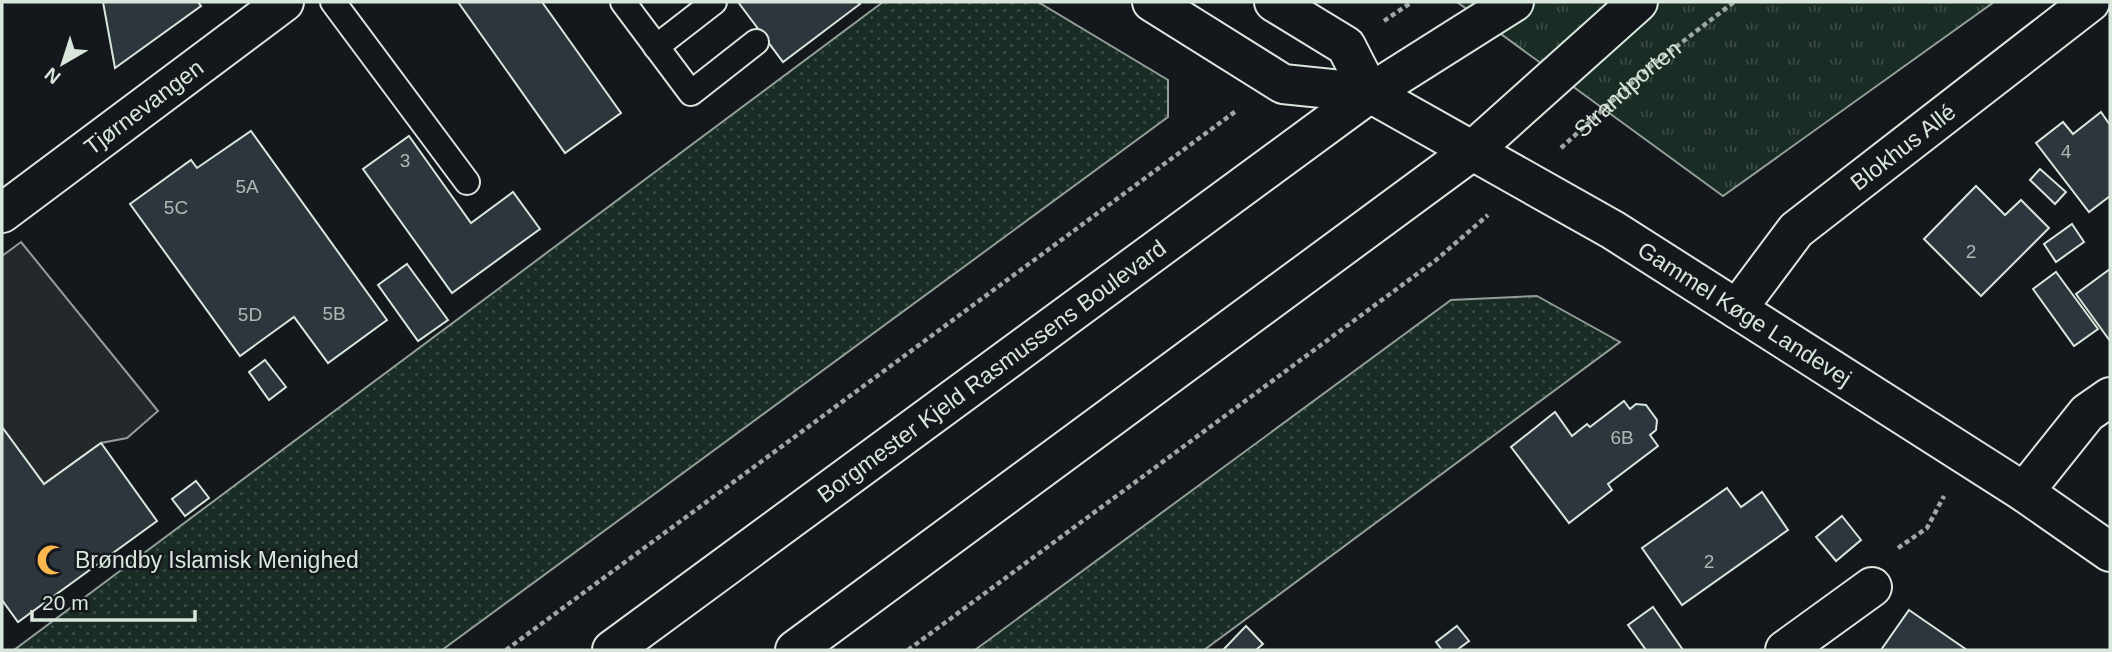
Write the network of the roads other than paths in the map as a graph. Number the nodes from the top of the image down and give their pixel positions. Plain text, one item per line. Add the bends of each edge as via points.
1 (284, 2) edge
2 (333, 2) edge
3 (623, 2) edge
4 (714, 2) edge
5 (1153, 2) edge
6 (1274, 2) edge
7 (1514, 2) edge
8 (1639, 2) edge
9 (2090, 2) edge
10 (756, 42) dead end
11 (656, 47) junction
12 (1370, 93) junction
13 (1472, 151) junction
14 (467, 182) dead end
15 (2, 213) edge
16 (1737, 309) junction
17 (2110, 397) edge
18 (2024, 492) junction
19 (2110, 552) edge
20 (1872, 587) road end
21 (612, 650) edge
22 (795, 650) edge
23 (1785, 650) edge

1 - 15 street, Tjørnevangen
2 - 14 lane
3 - 11 lane
4 - 11 lane
5 - 12 street, Gammel Køge Landevej via 1283,83
6 - 12 street via 1346,46
7 - 12 street
8 - 13 street
9 - 16 street, Blokhus Allé via 1796,230
10 - 11 lane via 691,93
12 - 13 street, Gammel Køge Landevej
12 - 21 street, Borgmester Kjeld Rasmussens Boulevard
13 - 16 street, Gammel Køge Landevej via 1614,230
13 - 22 street
16 - 18 street, Gammel Køge Landevej
17 - 18 street via 2088,413
18 - 19 street, Gammel Køge Landevej
20 - 23 street

